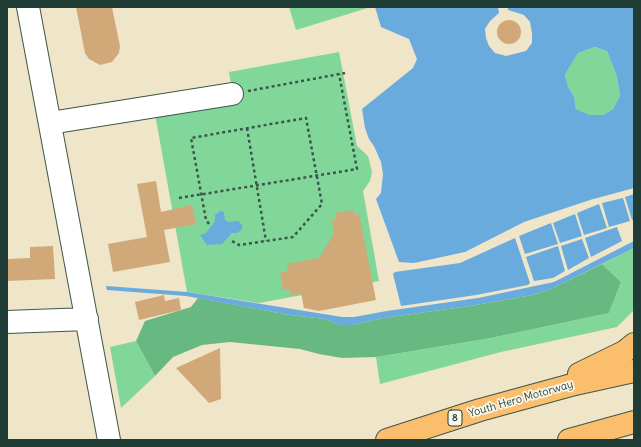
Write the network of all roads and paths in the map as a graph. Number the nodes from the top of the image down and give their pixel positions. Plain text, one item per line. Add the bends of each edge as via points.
1 (28, 7) edge
2 (346, 73) dead end
3 (339, 74) junction
4 (232, 94) joint
5 (50, 123) junction
6 (247, 128) junction
7 (316, 175) junction
8 (257, 185) junction
9 (201, 194) junction
10 (179, 198) dead end
11 (208, 224) dead end
12 (232, 241) dead end
13 (266, 241) junction
14 (87, 319) junction
15 (7, 322) edge
16 (634, 344) edge
17 (634, 371) edge
18 (523, 398) junction
19 (634, 422) edge
20 (110, 440) edge
21 (387, 440) edge
22 (569, 440) edge

1 - 5 street
2 - 3 path
3 - 4 path
3 - 7 path via 357,169
4 - 5 street
5 - 14 street
6 - 7 path via 306,118
6 - 8 path
6 - 9 path via 191,138
7 - 8 path
7 - 13 path via 322,204 293,237
8 - 9 path
8 - 13 path
9 - 10 path
9 - 11 path
12 - 13 path via 239,245
14 - 15 street
14 - 20 street
16 - 18 highway via 596,367
17 - 18 highway, Youth Hero Motorway / 8
18 - 21 highway, Youth Hero Motorway / 8
19 - 22 highway

